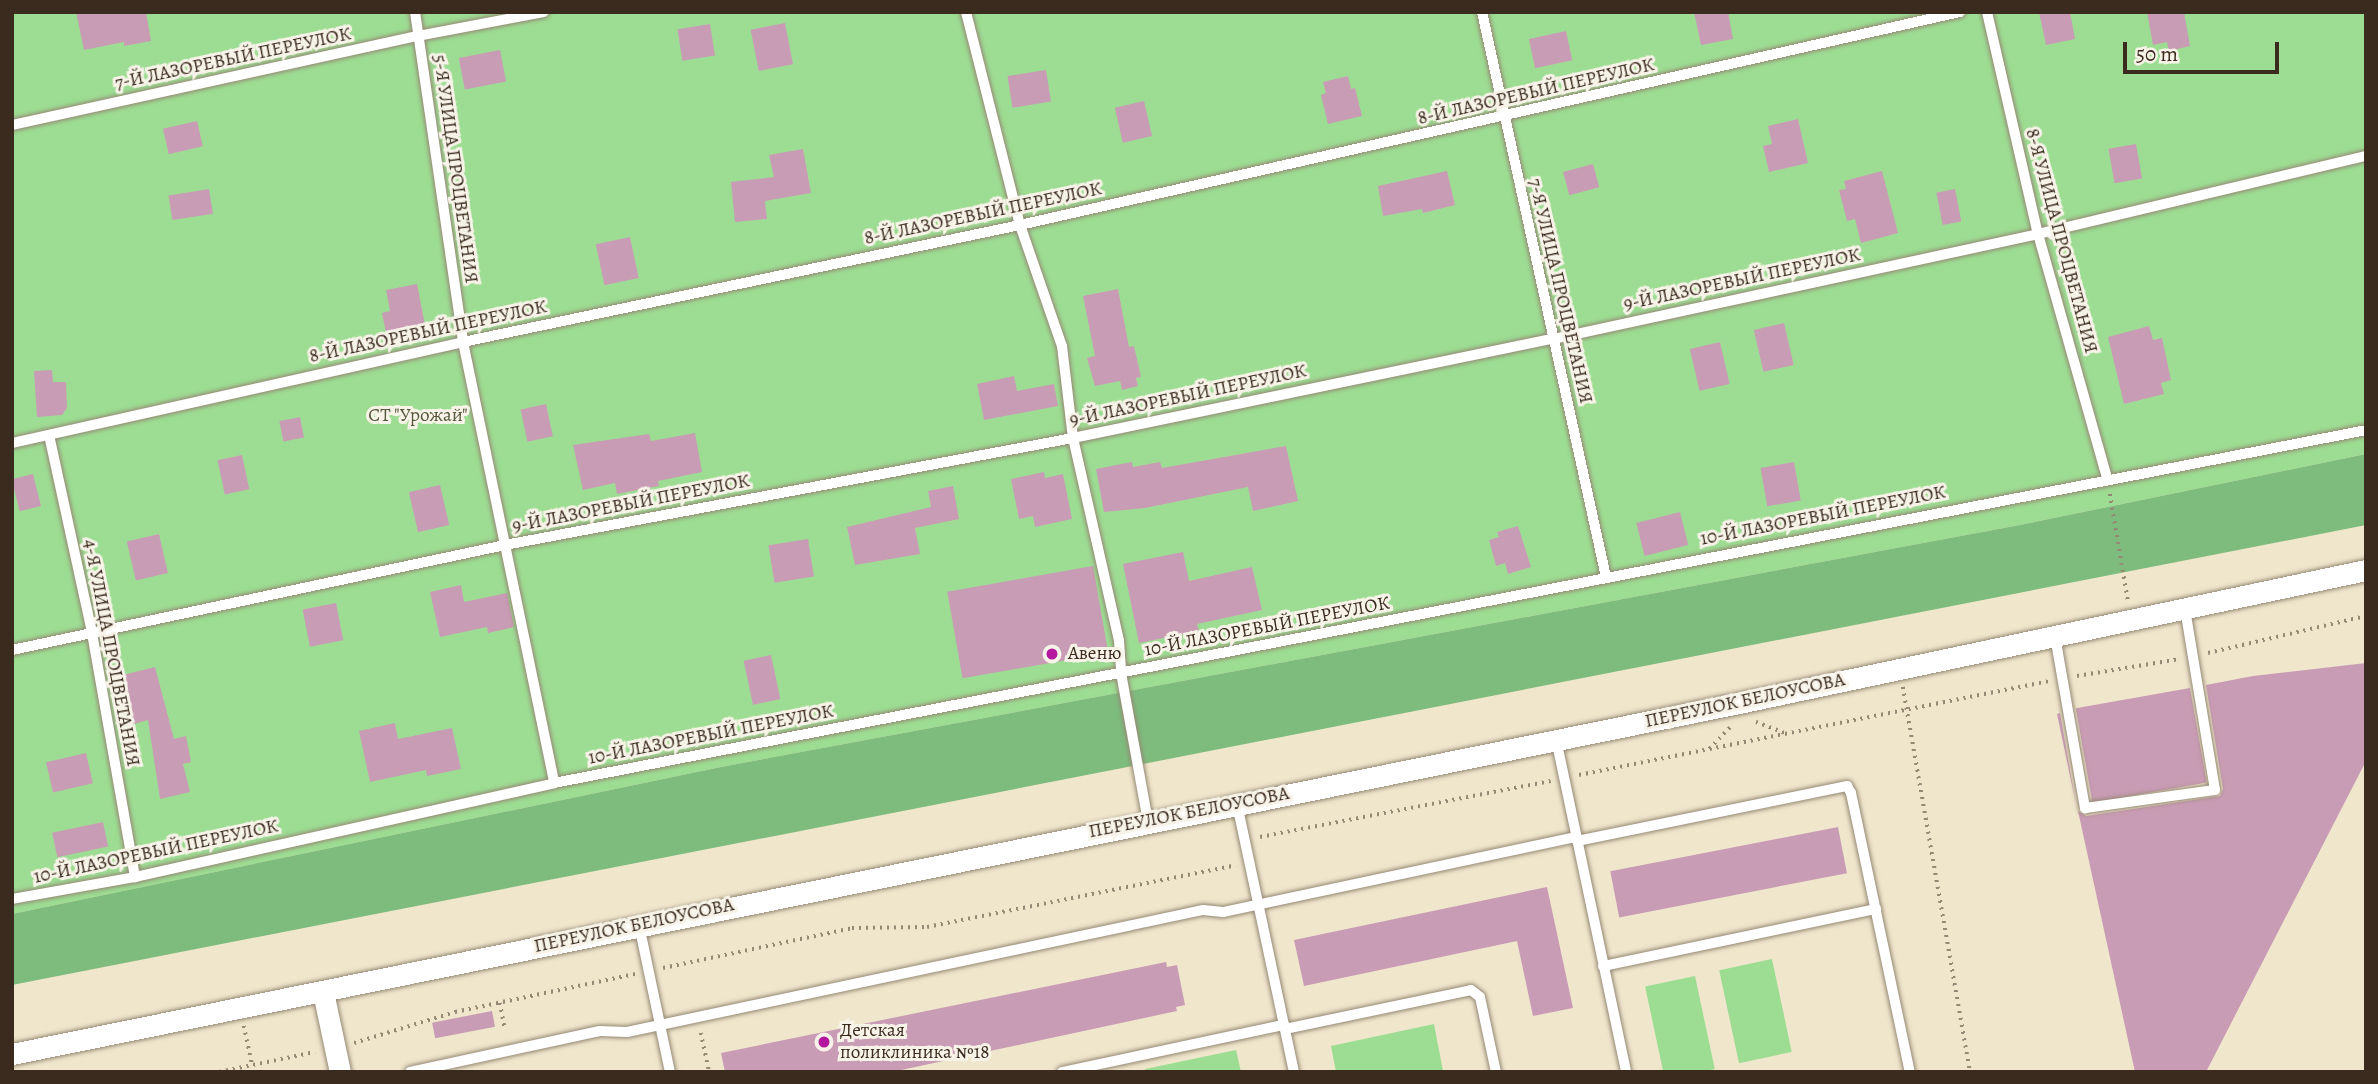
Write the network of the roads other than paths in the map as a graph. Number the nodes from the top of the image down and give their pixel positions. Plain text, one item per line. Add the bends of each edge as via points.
1 (415, 12) edge
2 (544, 12) edge
3 (966, 12) edge
4 (1482, 12) edge
5 (1959, 12) edge
6 (1987, 12) edge
7 (418, 36) junction
8 (1503, 117) junction
9 (12, 125) edge
10 (2366, 156) edge
11 (1020, 225) junction
12 (2038, 234) junction
13 (1553, 339) junction
14 (463, 342) junction
15 (2366, 430) edge
16 (49, 435) junction
17 (1073, 438) junction
18 (12, 443) edge
19 (2107, 478) junction
20 (505, 545) junction
21 (2366, 570) edge
22 (1606, 577) junction
23 (2185, 608) junction
24 (92, 633) junction
25 (2055, 636) junction
26 (12, 650) edge
27 (1121, 673) junction
28 (1556, 739) junction
29 (554, 783) junction
30 (1237, 804) junction
31 (1148, 822) junction
32 (1577, 839) junction
33 (135, 877) junction
34 (12, 899) edge
35 (1259, 904) junction
36 (1876, 909) junction
37 (639, 925) junction
38 (1604, 966) junction
39 (323, 992) junction
40 (660, 1025) junction
41 (1284, 1027) junction
42 (12, 1054) edge
43 (340, 1072) edge
44 (410, 1072) edge
45 (670, 1072) edge
46 (1062, 1072) edge
47 (1294, 1072) edge
48 (1496, 1072) edge
49 (1626, 1072) edge
50 (1909, 1072) edge

1 - 7 lane, 5-Я УЛИЦА ПРОЦВЕТАНИЯ
2 - 7 lane, 7-Й ЛАЗОРЕВЫЙ ПЕРЕУЛОК
3 - 11 lane
4 - 8 lane, 7-Я УЛИЦА ПРОЦВЕТАНИЯ
5 - 8 lane, 8-Й ЛАЗОРЕВЫЙ ПЕРЕУЛОК
6 - 12 lane, 8-Я УЛИЦА ПРОЦВЕТАНИЯ
7 - 9 lane, 7-Й ЛАЗОРЕВЫЙ ПЕРЕУЛОК
7 - 14 lane, 5-Я УЛИЦА ПРОЦВЕТАНИЯ
8 - 11 lane, 8-Й ЛАЗОРЕВЫЙ ПЕРЕУЛОК
8 - 13 lane, 7-Я УЛИЦА ПРОЦВЕТАНИЯ
10 - 12 lane, 9-Й ЛАЗОРЕВЫЙ ПЕРЕУЛОК
11 - 14 lane, 8-Й ЛАЗОРЕВЫЙ ПЕРЕУЛОК
11 - 17 lane via 1062,346
12 - 13 lane, 9-Й ЛАЗОРЕВЫЙ ПЕРЕУЛОК
12 - 19 lane, 8-Я УЛИЦА ПРОЦВЕТАНИЯ
13 - 17 lane, 9-Й ЛАЗОРЕВЫЙ ПЕРЕУЛОК
13 - 22 lane, 7-Я УЛИЦА ПРОЦВЕТАНИЯ
14 - 16 lane, 8-Й ЛАЗОРЕВЫЙ ПЕРЕУЛОК
14 - 20 lane, 5-Я УЛИЦА ПРОЦВЕТАНИЯ
15 - 19 lane, 10-Й ЛАЗОРЕВЫЙ ПЕРЕУЛОК
16 - 18 lane, 8-Й ЛАЗОРЕВЫЙ ПЕРЕУЛОК
16 - 24 lane, 4-Я УЛИЦА ПРОЦВЕТАНИЯ
17 - 20 lane, 9-Й ЛАЗОРЕВЫЙ ПЕРЕУЛОК
17 - 27 lane via 1119,641
19 - 22 lane, 10-Й ЛАЗОРЕВЫЙ ПЕРЕУЛОК
20 - 24 lane, 9-Й ЛАЗОРЕВЫЙ ПЕРЕУЛОК
20 - 29 lane, 5-Я УЛИЦА ПРОЦВЕТАНИЯ
21 - 23 street, ПЕРЕУЛОК БЕЛОУСОВА
22 - 27 lane, 10-Й ЛАЗОРЕВЫЙ ПЕРЕУЛОК
23 - 25 street, ПЕРЕУЛОК БЕЛОУСОВА
23 - 25 lane via 2215,790 2085,808
24 - 26 lane, 9-Й ЛАЗОРЕВЫЙ ПЕРЕУЛОК
24 - 33 lane, 4-Я УЛИЦА ПРОЦВЕТАНИЯ
25 - 28 street, ПЕРЕУЛОК БЕЛОУСОВА
27 - 29 lane, 10-Й ЛАЗОРЕВЫЙ ПЕРЕУЛОК
27 - 31 lane
28 - 30 street, ПЕРЕУЛОК БЕЛОУСОВА
28 - 32 lane
29 - 33 lane, 10-Й ЛАЗОРЕВЫЙ ПЕРЕУЛОК
30 - 31 street, ПЕРЕУЛОК БЕЛОУСОВА
30 - 35 lane
31 - 37 street, ПЕРЕУЛОК БЕЛОУСОВА
32 - 35 lane
32 - 36 lane via 1847,786
32 - 38 lane
33 - 34 lane, 10-Й ЛАЗОРЕВЫЙ ПЕРЕУЛОК
35 - 40 lane via 1223,912 1203,910
35 - 41 lane
36 - 38 lane
36 - 50 lane
37 - 39 street, ПЕРЕУЛОК БЕЛОУСОВА
37 - 40 lane
38 - 49 lane
39 - 42 street, ПЕРЕУЛОК БЕЛОУСОВА
39 - 43 street
40 - 44 lane via 627,1032 600,1031
40 - 45 lane
41 - 46 lane
41 - 47 lane
41 - 48 lane via 1471,990 1480,997

